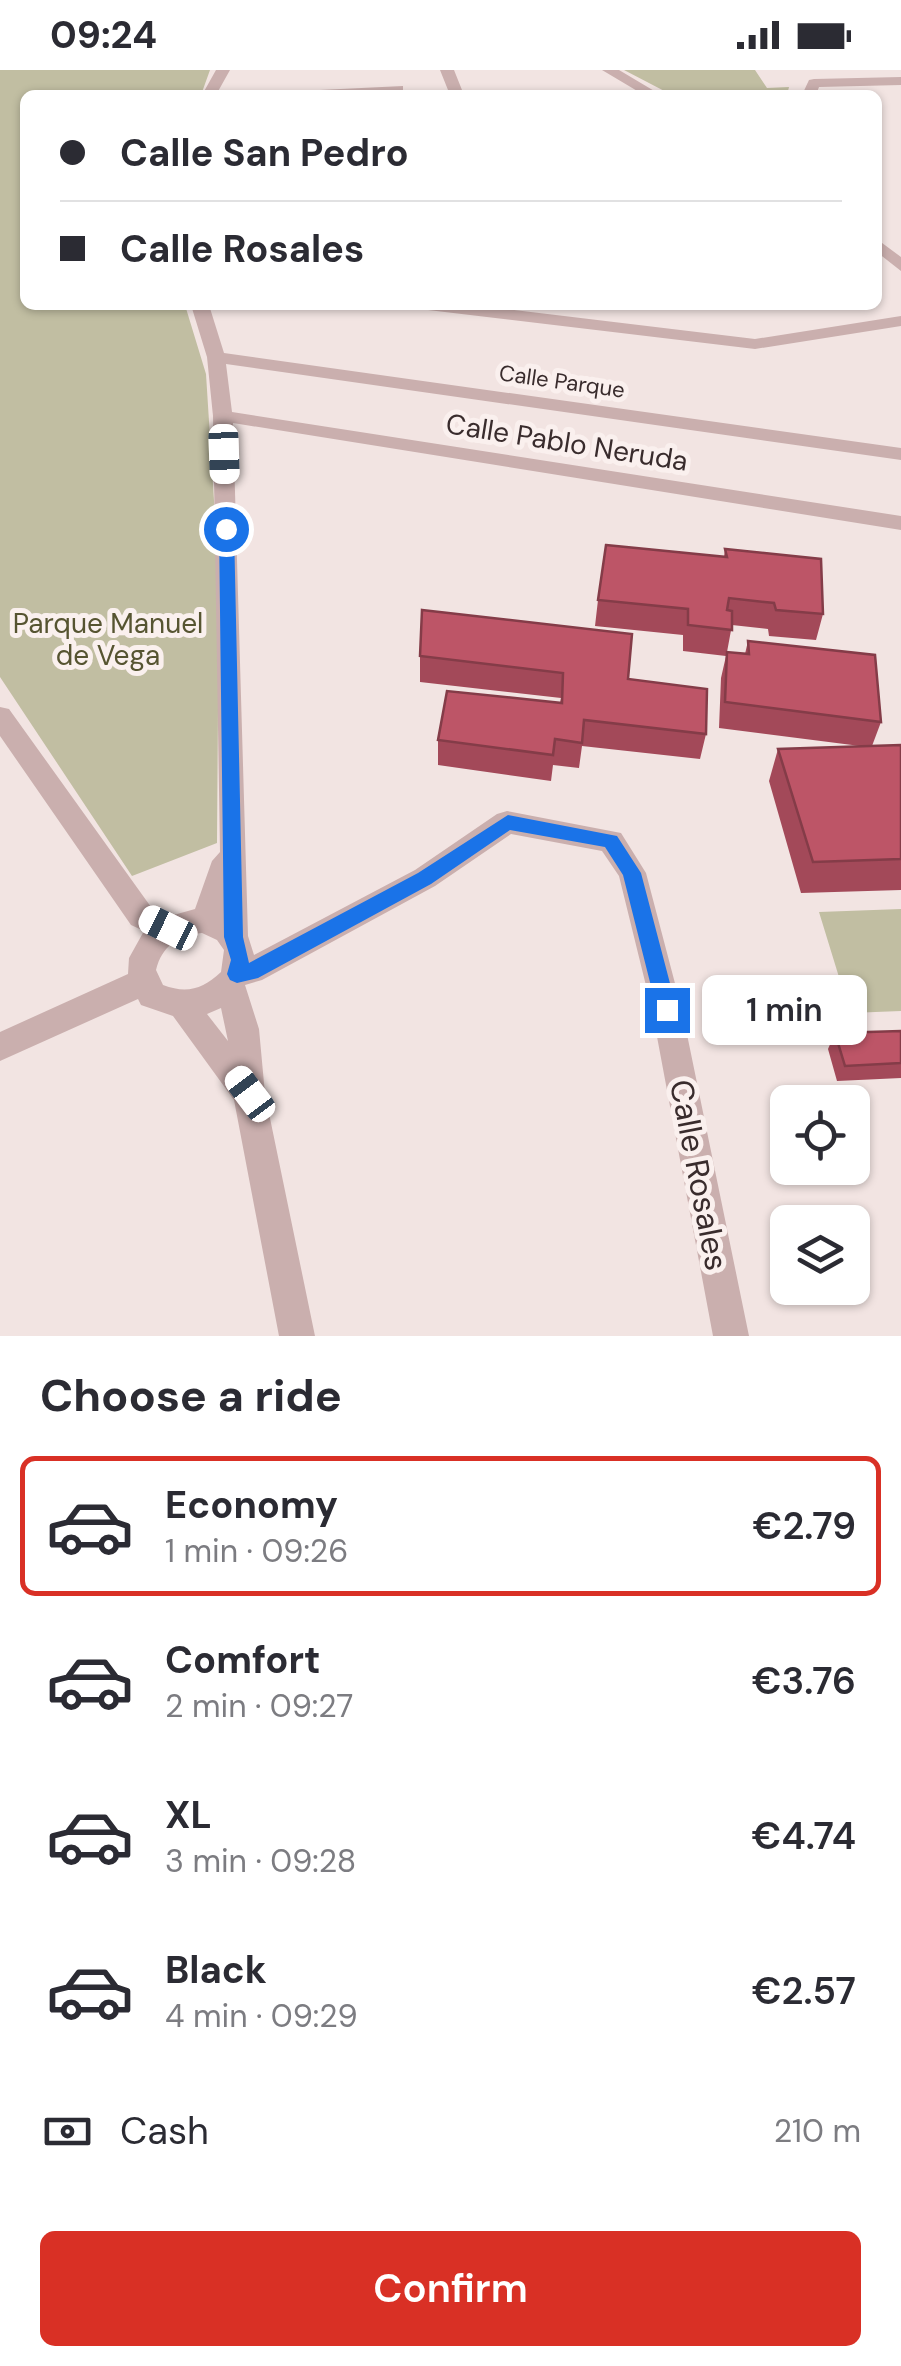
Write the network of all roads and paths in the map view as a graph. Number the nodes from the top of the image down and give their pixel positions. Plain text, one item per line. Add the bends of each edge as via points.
1 (609, 70) edge
2 (893, 70) edge
3 (901, 81) edge
4 (645, 90) edge
5 (811, 90) edge
6 (882, 248) edge
7 (901, 266) edge
8 (202, 310) edge
9 (470, 310) edge
10 (901, 321) edge
11 (216, 357) junction
12 (224, 416) junction
13 (899, 456) edge
14 (901, 523) edge
15 (0, 716) edge
16 (234, 832) junction
17 (206, 921) junction
18 (168, 928) junction
19 (233, 937) junction
20 (233, 980) junction
21 (143, 982) junction
22 (183, 1006) junction
23 (0, 1047) edge
24 (250, 1094) junction
25 (297, 1336) edge
26 (731, 1336) edge

1 - 4 street
2 - 3 street
3 - 5 street via 814,84
6 - 7 street
8 - 11 street
9 - 10 street via 755,344
11 - 12 street
11 - 13 street, Calle Parque
12 - 14 street, Calle Pablo Neruda
12 - 16 street
15 - 18 street via 141,916
16 - 17 street
16 - 19 street
17 - 18 street
17 - 19 street
18 - 21 street via 148,947
19 - 20 street via 239,948
20 - 22 street via 217,997
20 - 24 street
20 - 26 street, Calle Rosales via 425,878 508,822 611,841 632,873 667,1010
21 - 22 street via 152,995
21 - 23 street
22 - 24 street
24 - 25 street

